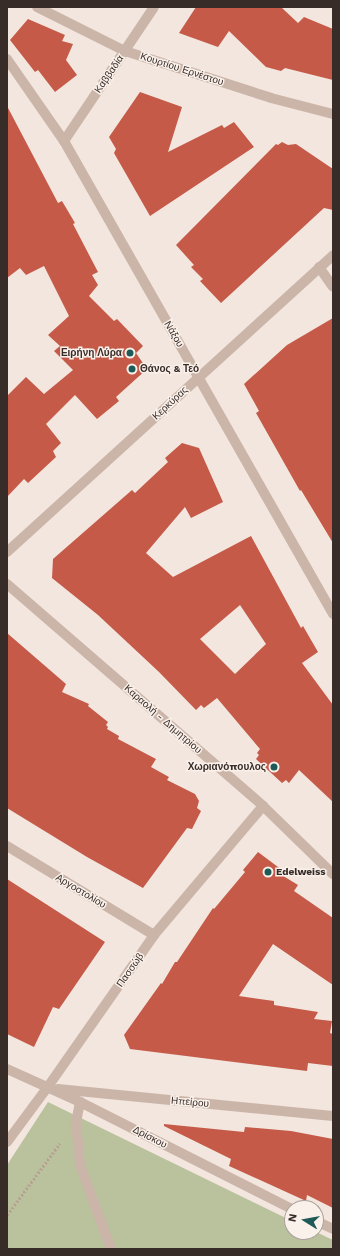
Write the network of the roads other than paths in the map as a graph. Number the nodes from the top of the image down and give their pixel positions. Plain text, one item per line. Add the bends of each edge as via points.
1 (37, 7) edge
2 (154, 7) edge
3 (125, 51) junction
4 (7, 59) edge
5 (333, 114) edge
6 (64, 140) junction
7 (333, 255) edge
8 (319, 267) junction
9 (333, 287) edge
10 (198, 376) junction
11 (7, 552) edge
12 (7, 584) edge
13 (333, 614) edge
14 (263, 806) junction
15 (7, 846) edge
16 (333, 874) edge
17 (154, 935) junction
18 (7, 1069) edge
19 (47, 1088) junction
20 (80, 1102) junction
21 (333, 1116) edge
22 (7, 1142) edge
23 (284, 1205) edge
24 (111, 1249) edge

1 - 3 street, Κουρτίου Ερνέστου
2 - 3 street, Καββαδία
3 - 5 street, Κουρτίου Ερνέστου via 271,98
3 - 6 street, Καββαδία
4 - 6 street, Νάξου
6 - 10 street, Νάξου
7 - 8 street, Κερκύρας
8 - 9 street
8 - 10 street, Κερκύρας
10 - 11 street, Κερκύρας
10 - 13 street, Νάξου
12 - 14 street, Καραολή - Δημητρίου
14 - 16 street, Καραολή - Δημητρίου
14 - 17 street, Πασσώβ
15 - 17 street, Αργοστολίου
17 - 19 street, Πασσώβ
18 - 19 street, Δρίσκου
19 - 20 street, Δρίσκου
19 - 21 street, Ηπείρου
19 - 22 street, Πασσώβ
20 - 23 street, Δρίσκου
20 - 24 street via 76,1122 80,1165

